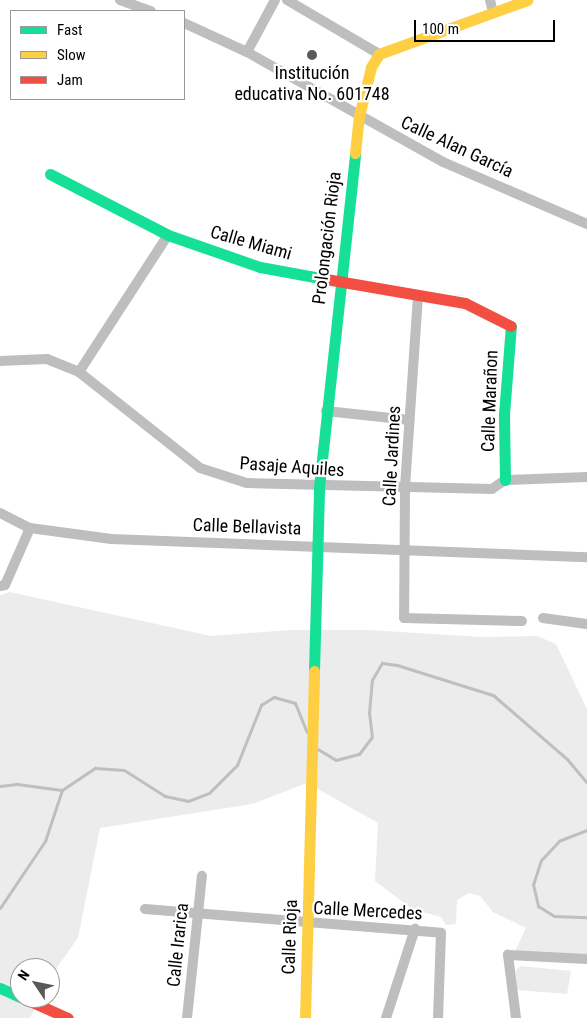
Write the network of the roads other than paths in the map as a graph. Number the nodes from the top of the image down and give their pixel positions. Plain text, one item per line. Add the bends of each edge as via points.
1 (120, 0) edge
2 (275, 0) edge
3 (287, 0) edge
4 (490, 0) edge
5 (527, 0) edge
6 (148, 10) edge
7 (493, 12) junction
8 (185, 24) edge
9 (247, 52) junction
10 (379, 54) junction
11 (359, 116) junction
12 (50, 174) dead end
13 (587, 224) edge
14 (168, 235) junction
15 (339, 283) junction
16 (418, 296) junction
17 (511, 324) joint
18 (0, 361) edge
19 (79, 372) junction
20 (326, 411) junction
21 (410, 420) junction
22 (587, 477) edge
23 (507, 478) junction
24 (319, 487) junction
25 (405, 488) junction
26 (0, 513) edge
27 (30, 528) junction
28 (317, 546) junction
29 (405, 549) junction
30 (587, 557) edge
31 (0, 586) edge
32 (316, 587) joint
33 (544, 618) dead end
34 (522, 621) dead end
35 (587, 624) edge
36 (202, 876) dead end
37 (145, 909) dead end
38 (197, 916) junction
39 (308, 924) junction
40 (415, 929) junction
41 (587, 959) edge
42 (46, 1008) edge
43 (68, 1018) edge
44 (187, 1018) edge
45 (305, 1018) edge
46 (386, 1018) edge
47 (438, 1018) edge
48 (516, 1018) edge

1 - 6 street
2 - 9 street
3 - 10 street
4 - 7 street
5 - 7 street
7 - 10 street
8 - 9 street, Calle Alan García
9 - 11 street, Calle Alan García
10 - 11 street, Prolongación Rioja via 371,68
11 - 13 street, Calle Alan García via 443,162
11 - 15 street, Prolongación Rioja
12 - 14 street, Calle Miami
14 - 15 street, Calle Miami via 260,267
14 - 19 street
15 - 16 street, Calle Miami
15 - 20 street, Prolongación Rioja
16 - 17 street, Calle Miami via 465,303
16 - 21 street, Calle Jardines
17 - 23 street, Calle Marañon via 504,420
18 - 19 street, Pasaje Aquiles via 47,359
19 - 24 street, Pasaje Aquiles via 101,386 154,434 211,474 248,483
20 - 21 street
20 - 24 street, Prolongación Rioja
21 - 25 street, Calle Jardines
22 - 23 street, Pasaje Aquiles
23 - 25 street, Pasaje Aquiles via 492,489
24 - 25 street, Pasaje Aquiles
24 - 28 street, Prolongación Rioja
25 - 29 street, Calle Jardines
26 - 27 street, Calle Bellavista
27 - 28 street, Calle Bellavista via 111,539
27 - 31 street via 5,585
28 - 29 street, Calle Bellavista
28 - 32 street, Prolongación Rioja
29 - 30 street, Calle Bellavista
29 - 34 street, Calle Jardines via 404,618
32 - 39 street, Calle Rioja
33 - 35 street
36 - 38 street, Calle Irarica
37 - 38 street, Calle Mercedes
38 - 39 street, Calle Mercedes
38 - 44 street, Calle Irarica
39 - 40 street, Calle Mercedes
39 - 45 street, Calle Rioja
40 - 46 street
40 - 47 street, Calle Mercedes via 440,933
41 - 48 street via 508,955
42 - 43 street

